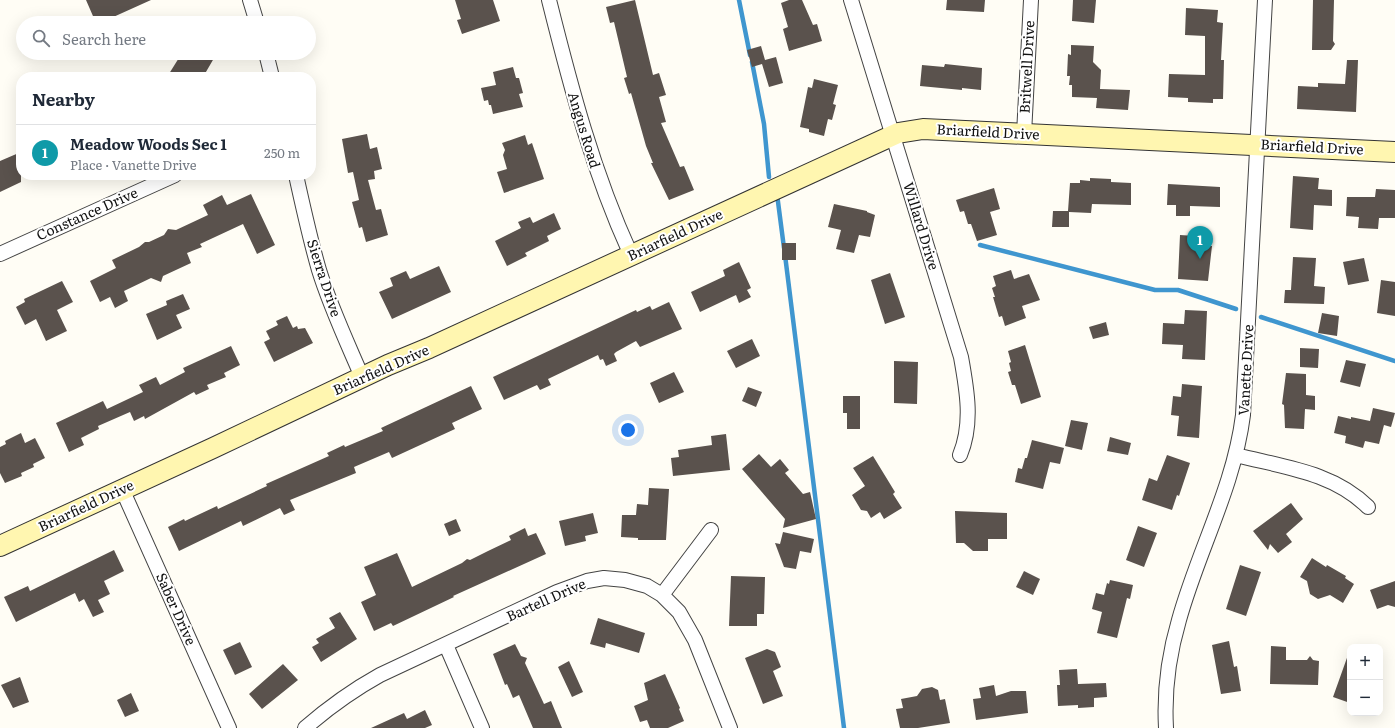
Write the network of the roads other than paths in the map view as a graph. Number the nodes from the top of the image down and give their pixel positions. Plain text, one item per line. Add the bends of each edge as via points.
1 (250, 0) edge
2 (549, 0) edge
3 (851, 0) edge
4 (1031, 0) edge
5 (1265, 0) edge
6 (255, 16) edge
7 (268, 60) edge
8 (271, 72) edge
9 (1024, 134) junction
10 (893, 135) junction
11 (1258, 145) junction
12 (1395, 152) edge
13 (164, 180) edge
14 (297, 180) edge
15 (0, 254) edge
16 (630, 255) junction
17 (362, 377) junction
18 (960, 455) dead end
19 (1236, 455) junction
20 (122, 489) junction
21 (1368, 507) dead end
22 (710, 530) dead end
23 (0, 546) edge
24 (662, 595) junction
25 (446, 645) junction
26 (229, 728) edge
27 (305, 728) edge
28 (482, 728) edge
29 (730, 728) edge
30 (1166, 728) edge

1 - 6 street
2 - 16 street, Angus Road via 577,112 612,215
3 - 10 street, Willard Drive
4 - 9 street, Britwell Drive
5 - 11 street, Vanette Drive
7 - 8 street
9 - 10 street, Briarfield Drive via 923,129
9 - 11 street, Briarfield Drive
10 - 16 street, Briarfield Drive
10 - 18 street, Willard Drive via 961,358 968,409 967,432
11 - 12 street, Briarfield Drive
11 - 19 street, Vanette Drive via 1243,415
13 - 15 street, Constance Drive
14 - 17 street, Sierra Drive via 319,270
16 - 17 street, Briarfield Drive
17 - 20 street, Briarfield Drive
19 - 21 street via 1328,479 1346,488
19 - 30 street, Vanette Drive via 1178,620 1168,669
20 - 23 street, Briarfield Drive
20 - 26 street, Saber Drive
22 - 24 street
24 - 25 street, Bartell Drive via 647,586 625,580 604,578 587,581 557,592
24 - 29 street, Bartell Drive via 679,612 695,640
25 - 27 street, Bartell Drive via 363,684 324,711
25 - 28 street

